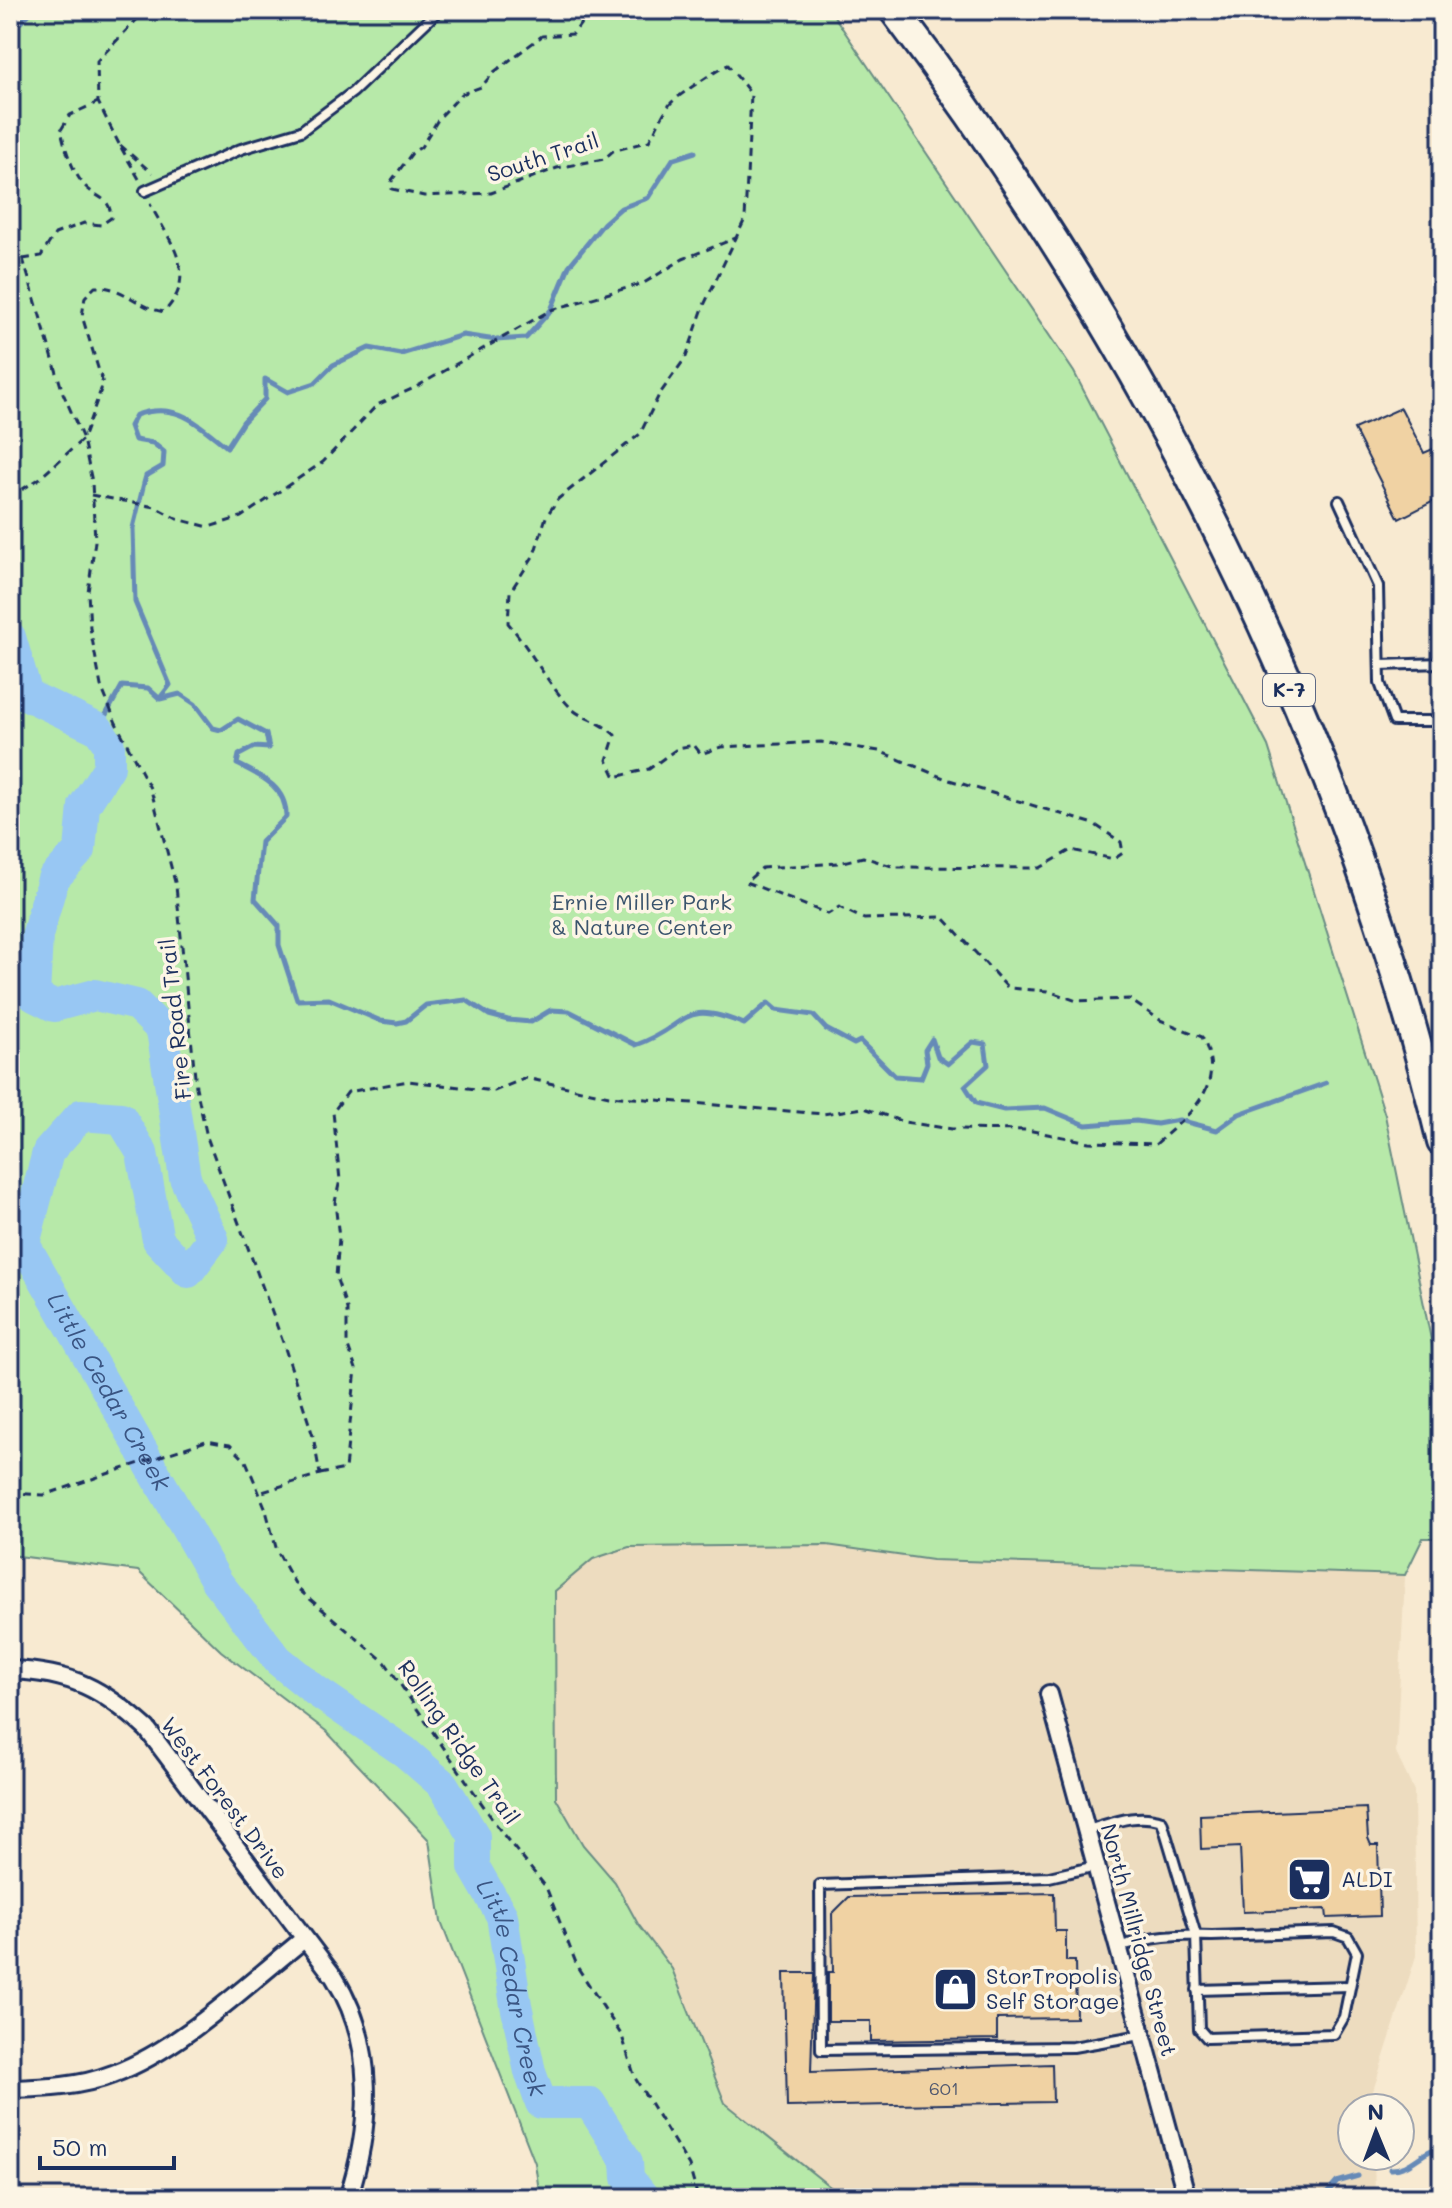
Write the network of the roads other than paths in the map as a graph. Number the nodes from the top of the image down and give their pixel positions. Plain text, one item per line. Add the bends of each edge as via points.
1 (439, 10) edge
2 (894, 10) edge
3 (145, 191) road end
4 (1339, 501) dead end
5 (1442, 663) edge
6 (1380, 665) junction
7 (1442, 721) edge
8 (1442, 1142) edge
9 (10, 1670) edge
10 (1049, 1694) dead end
11 (1087, 1830) junction
12 (1096, 1866) junction
13 (1196, 1935) junction
14 (304, 1939) junction
15 (1117, 1947) junction
16 (1350, 1986) junction
17 (1197, 1990) junction
18 (1141, 2035) junction
19 (10, 2089) edge
20 (348, 2198) edge
21 (1187, 2198) edge

1 - 3 lane via 353,92 301,131 241,149
2 - 8 highway, K-7 via 1001,159 1153,402 1251,603 1345,821 1409,1018
4 - 6 lane via 1378,586
5 - 6 lane
6 - 7 lane via 1380,683 1394,721
9 - 14 street, West Forest Drive via 36,1671 91,1686 119,1703 147,1729
10 - 11 street, North Millridge Street
11 - 12 street, North Millridge Street
11 - 13 lane via 1132,1818 1162,1821
12 - 15 street, North Millridge Street
12 - 18 lane via 1049,1877 820,1885 821,2050 1073,2047
13 - 15 lane via 1170,1934
13 - 16 lane via 1341,1933 1357,1953
13 - 17 lane
14 - 19 street via 138,2064 86,2083
14 - 20 street, West Forest Drive via 344,1993 365,2071 363,2133
15 - 18 street, North Millridge Street
16 - 17 lane
16 - 17 lane via 1344,2017 1334,2034 1212,2039 1199,2029
18 - 21 street, North Millridge Street

